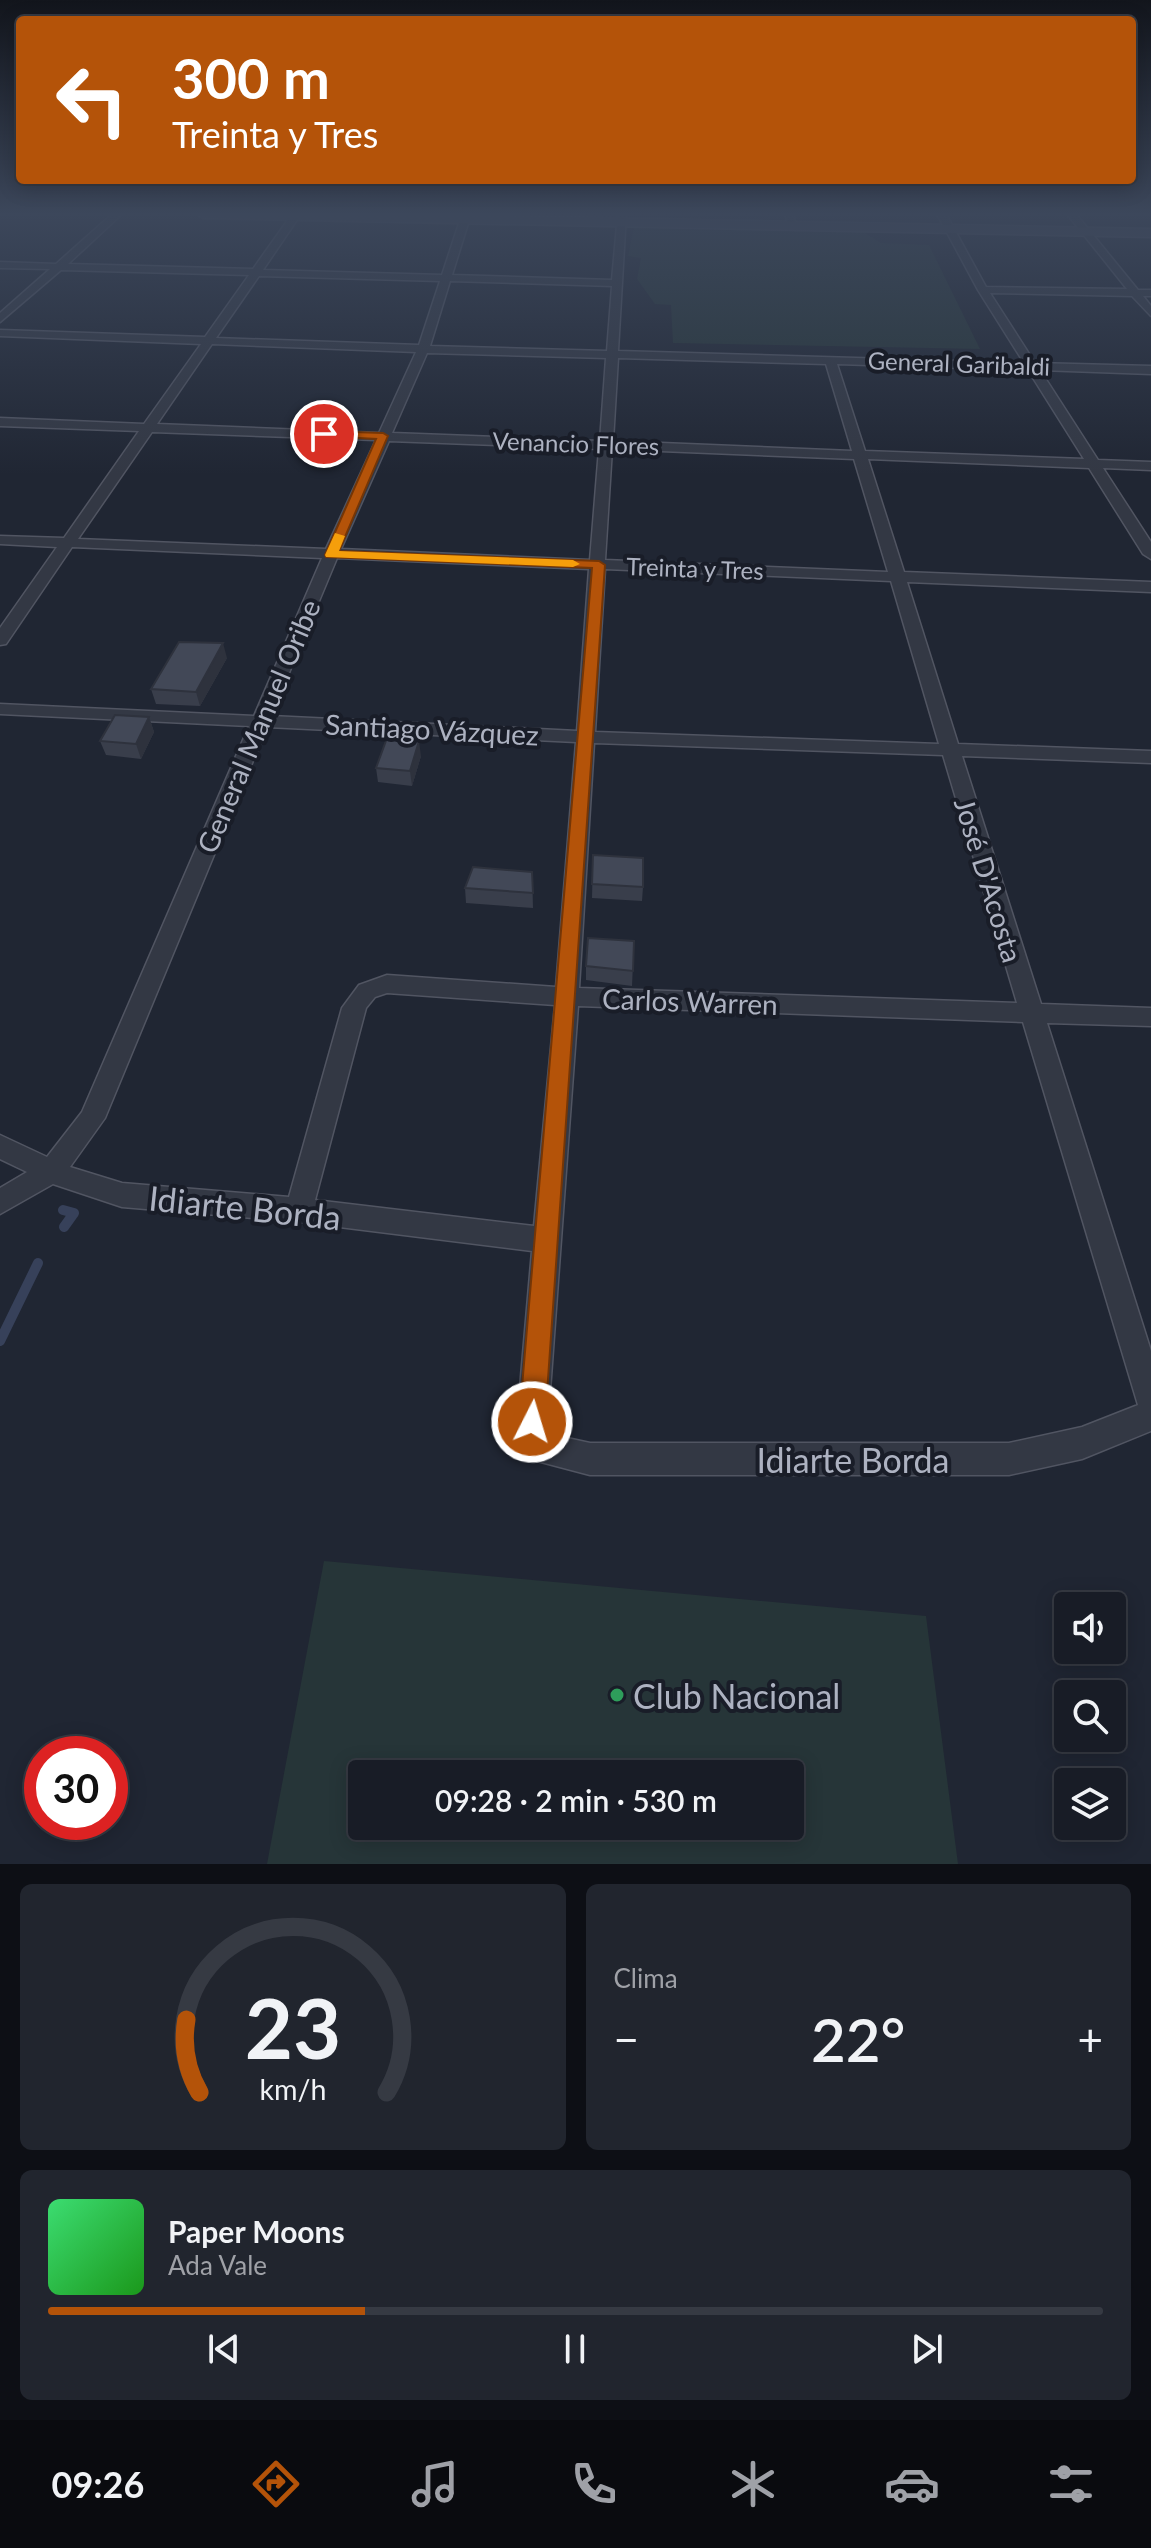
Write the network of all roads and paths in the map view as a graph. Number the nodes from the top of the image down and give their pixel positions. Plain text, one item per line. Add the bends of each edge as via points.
1 (20, 301) edge
2 (235, 301) edge
3 (438, 301) edge
4 (615, 301) edge
5 (990, 301) edge
6 (0, 319) edge
7 (0, 333) edge
8 (206, 341) junction
9 (423, 349) junction
10 (612, 354) junction
11 (830, 359) junction
12 (1032, 366) junction
13 (1151, 370) edge
14 (0, 422) edge
15 (147, 427) junction
16 (383, 436) junction
17 (607, 444) junction
18 (858, 454) junction
19 (1092, 463) junction
20 (1151, 466) edge
21 (0, 540) edge
22 (68, 543) junction
23 (1151, 554) edge
24 (331, 555) junction
25 (599, 565) junction
26 (895, 576) junction
27 (1151, 587) edge
28 (0, 640) edge
29 (0, 709) edge
30 (260, 720) junction
31 (586, 737) junction
32 (950, 752) junction
33 (1151, 757) edge
34 (567, 997) junction
35 (1030, 1013) junction
36 (1151, 1017) edge
37 (0, 1146) edge
38 (51, 1172) junction
39 (0, 1202) edge
40 (299, 1210) junction
41 (547, 1240) junction
42 (1151, 1399) edge
43 (1151, 1415) edge

1 - 6 street
2 - 8 street
3 - 9 street, General Manuel Oribe
4 - 10 street
5 - 12 street
7 - 8 street, General Garibaldi
8 - 9 street, General Garibaldi
8 - 15 street
9 - 10 street, General Garibaldi
9 - 16 street, General Manuel Oribe
10 - 11 street, General Garibaldi
10 - 17 street
11 - 12 street, General Garibaldi
11 - 18 street, José D'Acosta
12 - 13 street, General Garibaldi
12 - 19 street
14 - 15 street, Venancio Flores
15 - 16 street, Venancio Flores
15 - 22 street
16 - 17 street, Venancio Flores
16 - 24 street, General Manuel Oribe
17 - 18 street, Venancio Flores
17 - 25 street
18 - 19 street, Venancio Flores
18 - 26 street, José D'Acosta
19 - 20 street, Venancio Flores
19 - 23 street
21 - 22 street, Treinta y Tres
22 - 24 street, Treinta y Tres
22 - 28 street
24 - 25 street, Treinta y Tres
24 - 30 street, General Manuel Oribe
25 - 26 street, Treinta y Tres
25 - 31 street
26 - 27 street, Treinta y Tres
26 - 32 street, José D'Acosta
29 - 30 street, Santiago Vázquez
30 - 31 street, Santiago Vázquez
30 - 38 street, General Manuel Oribe via 92,1118
31 - 32 street, Santiago Vázquez
31 - 34 street
32 - 33 street, Santiago Vázquez
32 - 35 street, José D'Acosta
34 - 35 street, Carlos Warren
34 - 40 street, Carlos Warren via 387,984 366,990 354,1008
34 - 41 street
35 - 36 street, Carlos Warren
35 - 42 street, José D'Acosta
37 - 38 street, Idiarte Borda
38 - 39 street, General Manuel Oribe
38 - 40 street, Idiarte Borda via 122,1195
40 - 41 street, Idiarte Borda
41 - 43 street, Idiarte Borda via 532,1422 548,1450 590,1459 1009,1459 1067,1450

